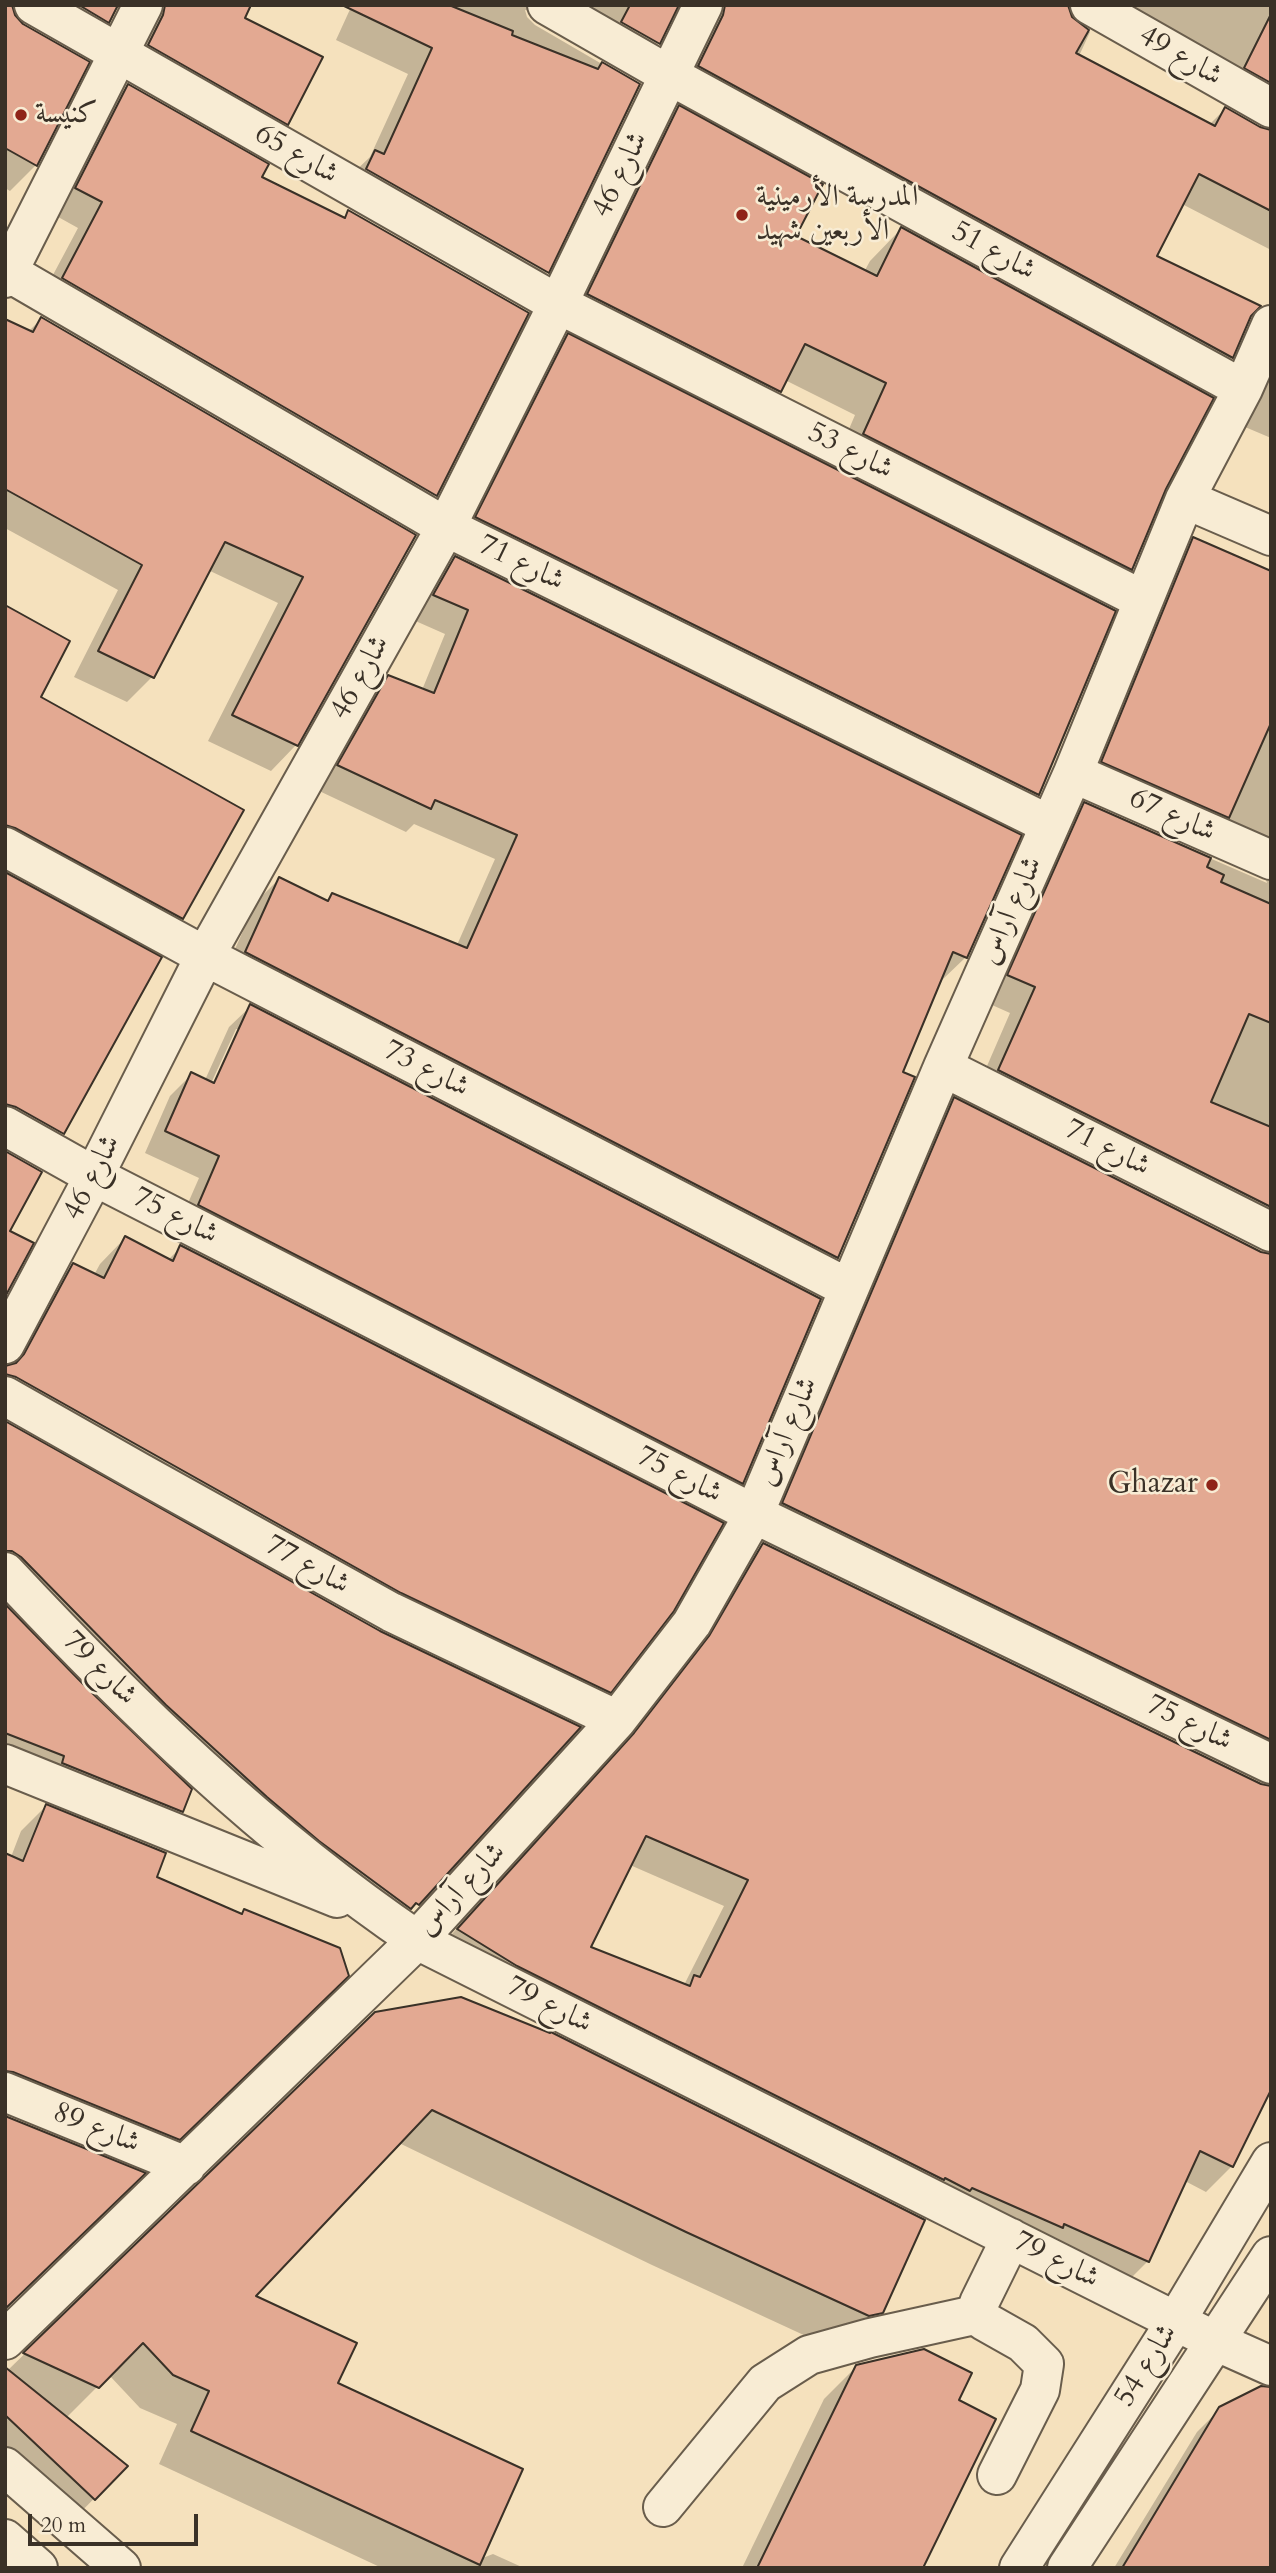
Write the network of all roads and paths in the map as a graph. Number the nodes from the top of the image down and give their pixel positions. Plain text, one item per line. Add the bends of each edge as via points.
1 (34, 5) edge
2 (143, 5) edge
3 (547, 5) edge
4 (703, 5) edge
5 (1090, 5) edge
6 (118, 54) junction
7 (669, 75) junction
8 (1271, 108) edge
9 (7, 275) edge
10 (558, 304) junction
11 (1271, 324) edge
12 (1243, 389) junction
13 (1185, 499) junction
14 (446, 527) junction
15 (1271, 536) edge
16 (1143, 600) junction
17 (1073, 773) junction
18 (1050, 825) junction
19 (5, 847) edge
20 (1271, 860) edge
21 (205, 956) junction
22 (943, 1067) junction
23 (5, 1126) edge
24 (94, 1176) junction
25 (1271, 1232) edge
26 (848, 1288) junction
27 (5, 1344) edge
28 (5, 1396) edge
29 (754, 1514) junction
30 (5, 1572) edge
31 (617, 1720) junction
32 (5, 1764) edge
33 (1271, 1764) edge
34 (383, 1917) junction
35 (417, 1940) junction
36 (5, 2092) edge
37 (1271, 2162) edge
38 (186, 2166) junction
39 (1011, 2238) junction
40 (1271, 2256) edge
41 (979, 2314) junction
42 (1176, 2321) junction
43 (5, 2340) edge
44 (1215, 2341) junction
45 (1271, 2366) edge
46 (5, 2467) edge
47 (998, 2475) dead end
48 (663, 2507) dead end
49 (5, 2539) edge
50 (38, 2568) edge
51 (121, 2568) edge
52 (1019, 2568) edge
53 (1067, 2568) edge

1 - 6 street, شارع 65
2 - 6 street
3 - 7 street, شارع 51
4 - 7 street, شارع 46
5 - 8 street, شارع 49
6 - 9 street
6 - 10 street, شارع 65
7 - 10 street, شارع 46
7 - 12 street, شارع 51
9 - 14 street, شارع 71
10 - 14 street, شارع 46
10 - 16 street, شارع 53
11 - 12 street, شارع آراس
12 - 13 street, شارع آراس
13 - 15 street
13 - 16 street, شارع آراس
14 - 18 street, شارع 71
14 - 21 street, شارع 46
16 - 17 street, شارع آراس
17 - 18 street, شارع آراس
17 - 20 street, شارع 67
18 - 22 street, شارع آراس
19 - 21 street, شارع 73
21 - 24 street, شارع 46
21 - 26 street, شارع 73
22 - 25 street, شارع 71
22 - 26 street, شارع آراس
23 - 24 street, شارع 75
24 - 27 street, شارع 46
24 - 29 street, شارع 75
26 - 29 street, شارع آراس
28 - 31 street, شارع 77 via 391,1612
29 - 31 street, شارع آراس via 692,1623
29 - 33 street, شارع 75
30 - 34 street, شارع 79 via 189,1758
31 - 35 street, شارع آراس
32 - 34 street
34 - 35 street, شارع 79
35 - 38 street, شارع آراس
35 - 39 street, شارع 79
36 - 38 street, شارع 89
37 - 42 street, شارع 54
38 - 43 street, شارع آراس
39 - 41 street via 979,2303
39 - 42 street, شارع 79
40 - 44 street, شارع 54
41 - 47 street via 1023,2343 1044,2364 1040,2390
41 - 48 street via 809,2355 765,2383
42 - 44 street
42 - 52 street, شارع 54
44 - 45 street
44 - 53 street, شارع 54
46 - 51 street
49 - 50 street

